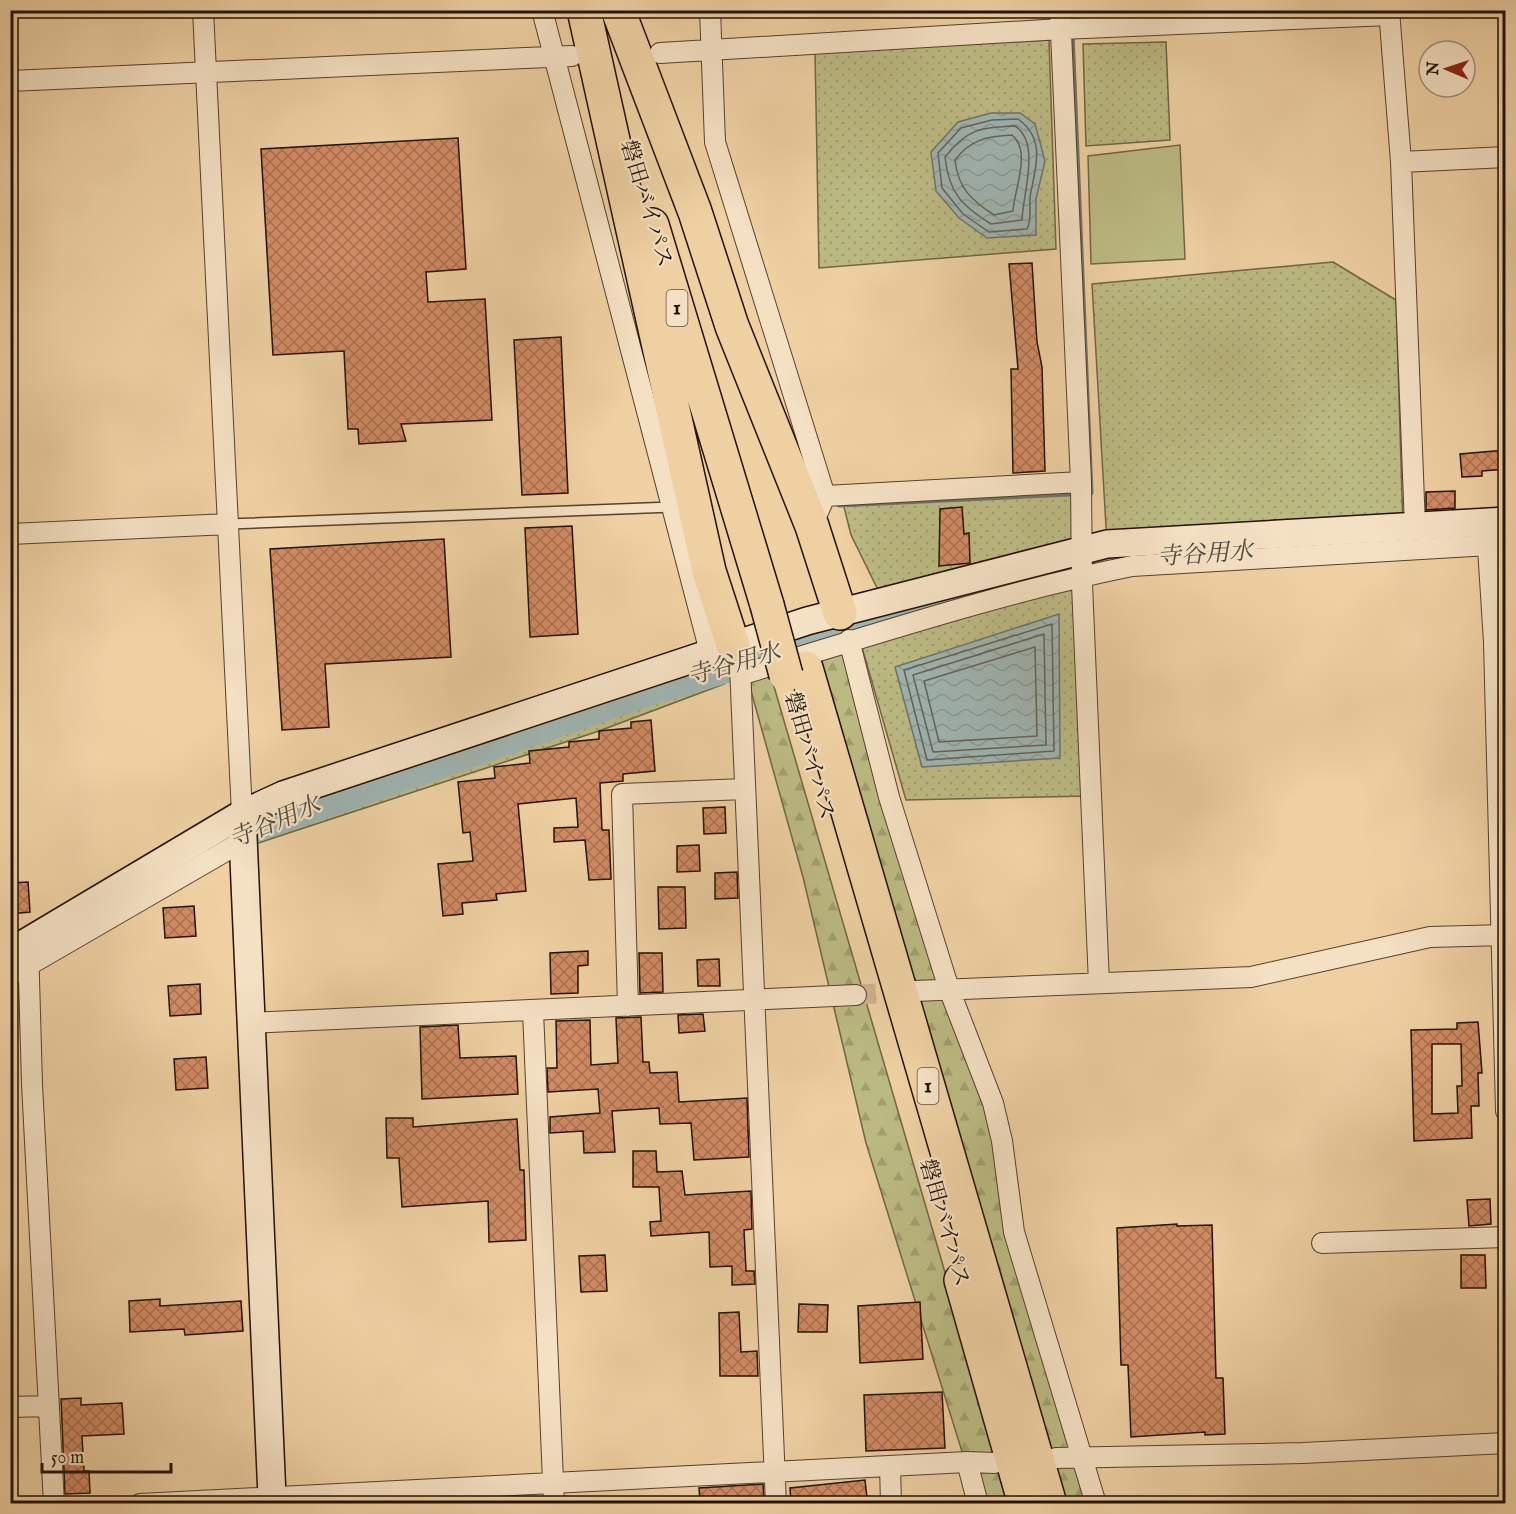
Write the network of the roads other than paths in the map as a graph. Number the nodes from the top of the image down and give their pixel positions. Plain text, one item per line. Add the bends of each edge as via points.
1 (203, 10) edge
2 (542, 10) edge
3 (586, 10) edge
4 (616, 10) edge
5 (710, 10) edge
6 (1390, 13) edge
7 (1060, 20) edge
8 (712, 49) junction
9 (660, 53) dead end
10 (564, 56) junction
11 (206, 72) junction
12 (10, 81) edge
13 (1506, 157) edge
14 (1401, 162) junction
15 (1081, 488) junction
16 (825, 496) junction
17 (672, 507) junction
18 (229, 524) junction
19 (812, 526) junction
20 (1415, 527) junction
21 (1493, 533) edge
22 (10, 534) edge
23 (1082, 564) junction
24 (778, 603) junction
25 (844, 627) junction
26 (1500, 642) edge
27 (733, 656) junction
28 (796, 672) junction
29 (744, 789) junction
30 (242, 830) junction
31 (1503, 936) edge
32 (25, 953) edge
33 (10, 976) edge
34 (1099, 983) junction
35 (950, 989) junction
36 (915, 991) tunnel mouth
37 (855, 995) tunnel mouth
38 (753, 1000) junction
39 (628, 1006) junction
40 (533, 1011) junction
41 (250, 1023) junction
42 (1506, 1111) edge
43 (1506, 1237) edge
44 (1322, 1243) dead end
45 (49, 1406) junction
46 (10, 1407) edge
47 (1506, 1443) edge
48 (1082, 1457) junction
49 (1056, 1458) dead end
50 (967, 1462) junction
51 (995, 1463) dead end
52 (890, 1466) junction
53 (775, 1472) junction
54 (553, 1483) junction
55 (272, 1497) junction
56 (54, 1503) edge
57 (140, 1503) edge
58 (554, 1503) edge
59 (776, 1503) edge
60 (891, 1503) edge
61 (978, 1503) edge
62 (1025, 1503) edge
63 (1050, 1503) edge
64 (1096, 1503) edge

1 - 11 street
2 - 10 street
3 - 24 highway, 磐田バイパス / 1
3 - 27 highway via 708,571
4 - 19 highway via 695,212 732,326
4 - 24 highway, 磐田バイパス / 1 via 727,402
5 - 8 street
6 - 7 street
6 - 14 street
7 - 8 street
7 - 15 street
8 - 9 street
8 - 16 street via 716,142
10 - 11 street
10 - 17 street via 609,273
11 - 12 street
11 - 18 street
13 - 14 street
14 - 20 street
15 - 16 street
15 - 23 street
16 - 19 street
17 - 18 lane
17 - 27 street
18 - 22 street
18 - 30 street
19 - 25 highway
20 - 21 street
20 - 23 street via 1107,544
21 - 23 street via 1132,566
21 - 26 street
23 - 25 street
23 - 34 street
24 - 28 highway, 磐田バイパス / 1, bridge
25 - 27 street
25 - 35 street via 889,797
26 - 31 street
27 - 29 street
27 - 30 street via 283,795
28 - 62 highway, 磐田バイパス / 1
28 - 63 highway, 磐田バイパス / 1
29 - 38 street
29 - 39 street via 622,794
30 - 32 street
30 - 41 street
31 - 34 street via 1430,937 1251,977
31 - 42 street
32 - 33 street
32 - 45 street
34 - 35 street
35 - 36 street
35 - 48 street via 993,1103 1014,1232
37 - 38 street
38 - 39 street
38 - 53 street
39 - 40 street
40 - 41 street
40 - 54 street
41 - 55 street
43 - 44 street
45 - 46 street
45 - 56 street
47 - 48 street via 1303,1453
48 - 49 street
48 - 64 street
50 - 51 street
50 - 52 street
50 - 61 street
52 - 53 street
52 - 60 street
53 - 54 street
53 - 59 street
54 - 55 street
54 - 58 street
55 - 57 street

